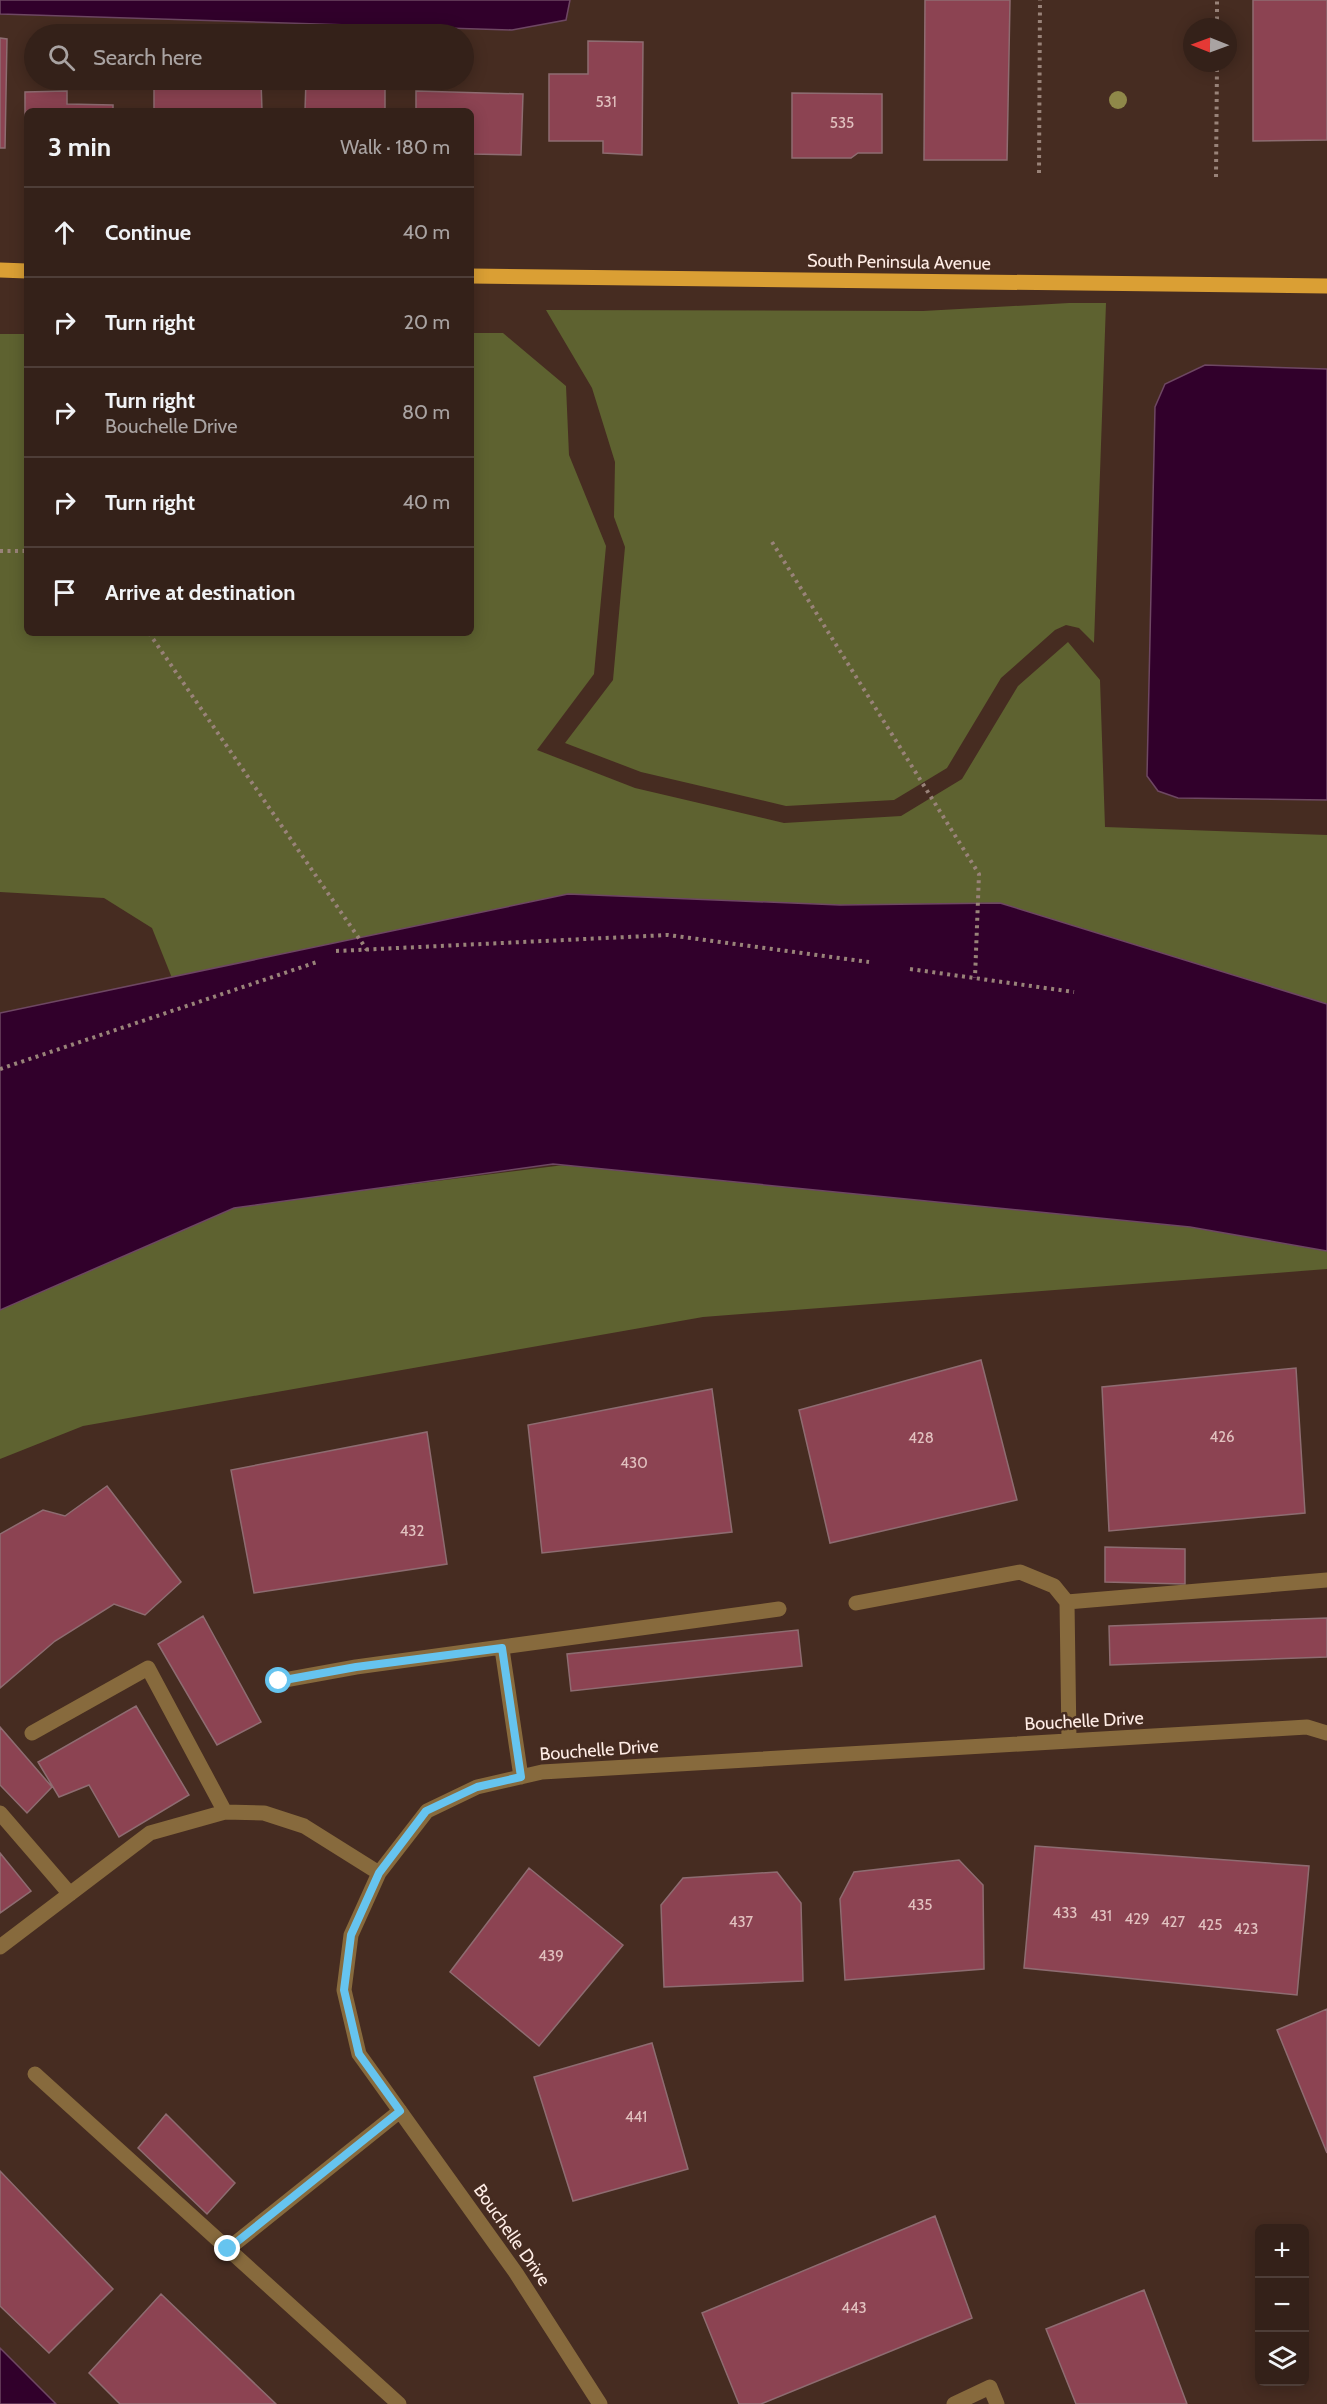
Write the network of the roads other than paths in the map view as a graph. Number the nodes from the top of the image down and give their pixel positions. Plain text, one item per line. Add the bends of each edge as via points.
1 (0, 270) edge
2 (24, 271) edge
3 (474, 276) edge
4 (1327, 286) edge
5 (1327, 1580) edge
6 (1067, 1602) junction
7 (856, 1603) dead end
8 (779, 1609) dead end
9 (502, 1648) junction
10 (279, 1681) dead end
11 (32, 1733) dead end
12 (1327, 1733) edge
13 (1069, 1741) junction
14 (521, 1777) junction
15 (225, 1812) junction
16 (0, 1813) edge
17 (379, 1873) junction
18 (70, 1894) junction
19 (0, 1947) edge
20 (34, 2074) dead end
21 (400, 2111) junction
22 (228, 2249) junction
23 (399, 2404) edge
24 (600, 2404) edge
25 (954, 2404) edge
26 (998, 2404) edge

1 - 2 main road
3 - 4 main road, South Peninsula Avenue
5 - 6 street
6 - 7 street via 1054,1586 1020,1572
6 - 13 street
8 - 9 street
9 - 10 street
9 - 14 street
11 - 15 street via 148,1668
12 - 13 street, Bouchelle Drive via 1307,1727
13 - 14 street, Bouchelle Drive via 542,1772
14 - 17 street, Bouchelle Drive via 477,1787 426,1811
15 - 17 street via 264,1813 304,1826
15 - 18 street via 150,1833
16 - 18 street
17 - 21 street, Bouchelle Drive via 351,1935 344,1990 359,2054
18 - 19 street
20 - 22 street
21 - 22 street
21 - 24 street, Bouchelle Drive via 516,2273
22 - 23 street
25 - 26 street via 990,2387

